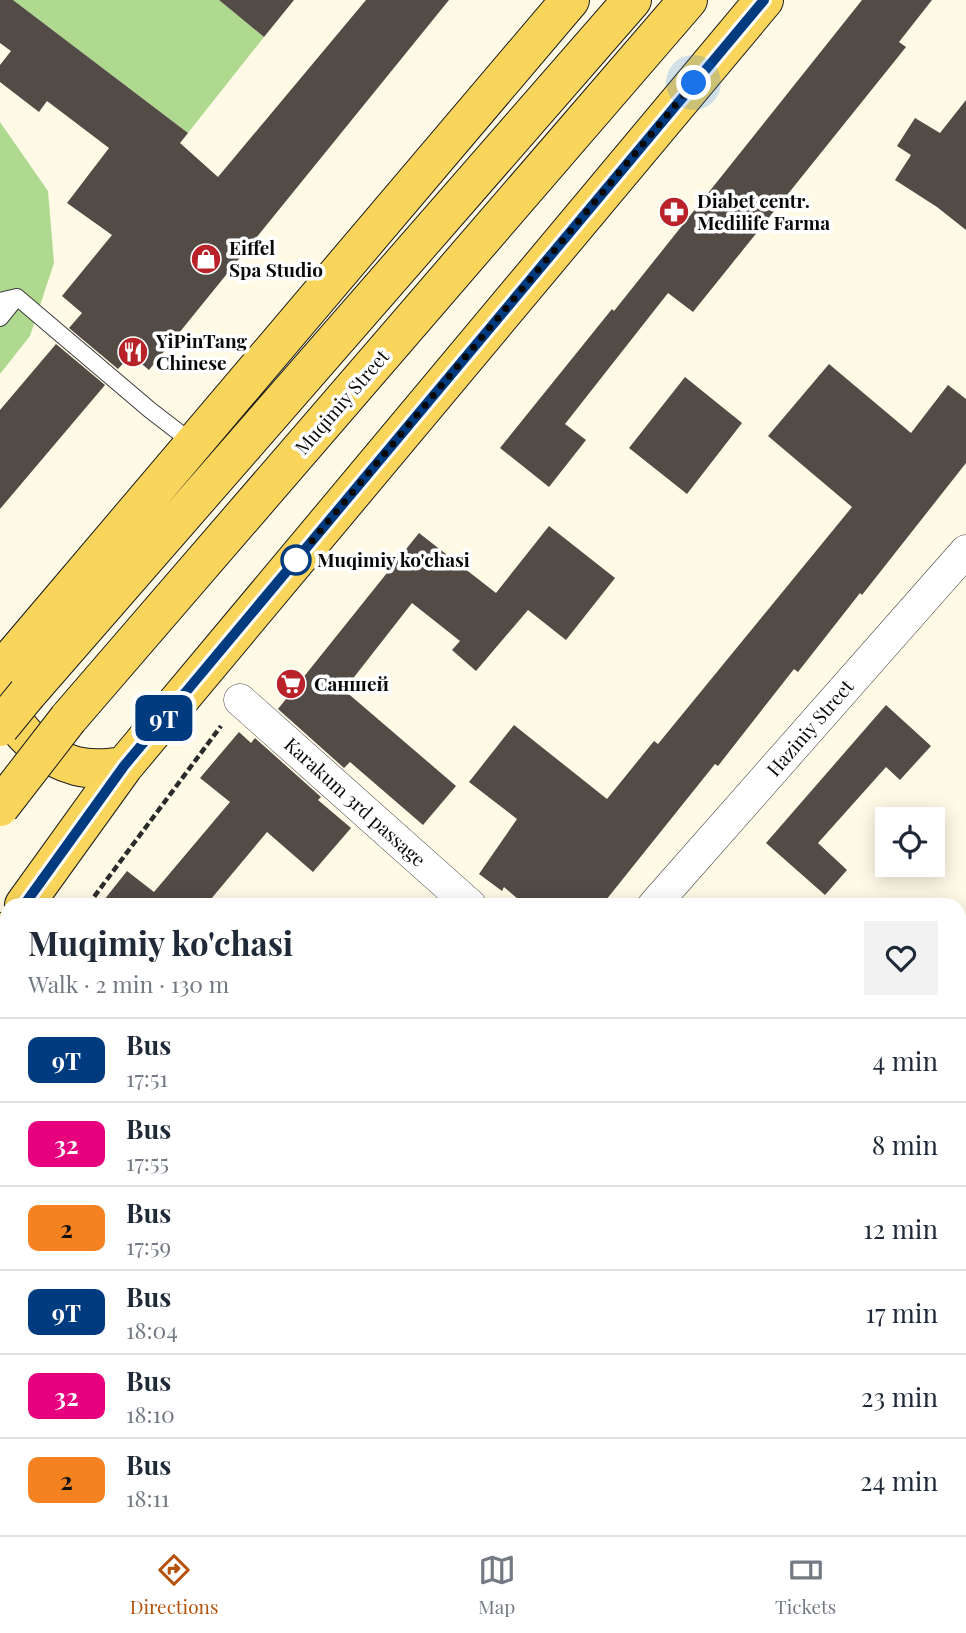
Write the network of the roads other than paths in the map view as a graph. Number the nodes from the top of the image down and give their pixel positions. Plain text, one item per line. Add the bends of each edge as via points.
1 (570, 0) edge
2 (688, 0) edge
3 (764, 0) edge
4 (628, 4) edge
5 (17, 297) junction
6 (0, 301) edge
7 (0, 318) edge
8 (194, 444) junction
9 (966, 551) edge
10 (1, 671) edge
11 (240, 700) road end
12 (0, 727) edge
13 (124, 766) junction
14 (0, 807) edge
15 (29, 898) edge
16 (462, 898) edge
17 (660, 898) edge

1 - 8 main road
2 - 14 main road, Muqimiy Street, bridge via 68,719
3 - 13 main road
4 - 12 main road, bridge
5 - 6 lane
5 - 7 lane
5 - 8 lane
8 - 10 main road
9 - 17 street, Haziniy Street
10 - 13 main road via 9,711 39,748 78,766
11 - 16 street, Karakum 3rd passage
13 - 15 main road

